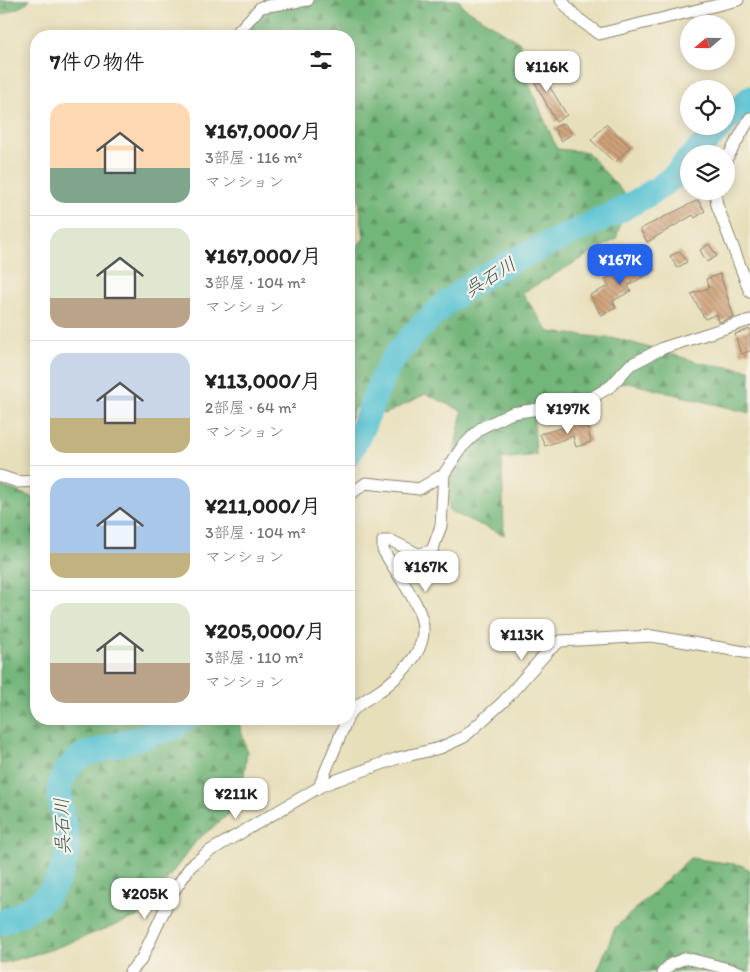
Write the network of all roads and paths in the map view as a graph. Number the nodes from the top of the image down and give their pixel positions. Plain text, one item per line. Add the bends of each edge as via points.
1 (308, 0) edge
2 (561, 0) edge
3 (738, 0) edge
4 (240, 30) edge
5 (750, 118) edge
6 (735, 145) edge
7 (716, 200) edge
8 (750, 292) edge
9 (750, 320) edge
10 (444, 474) junction
11 (0, 476) edge
12 (30, 481) edge
13 (355, 491) edge
14 (750, 653) edge
15 (355, 710) edge
16 (345, 725) edge
17 (319, 787) junction
18 (130, 972) edge
19 (663, 972) edge
20 (740, 972) edge

1 - 4 street via 261,7
2 - 3 street via 576,18 599,34
5 - 6 street
7 - 8 street
9 - 10 street via 663,348 630,365 611,386 585,402 512,413 482,428 462,446
10 - 13 street via 419,489 366,483
10 - 15 street via 441,526 432,551 418,554 392,541 383,541 384,550 419,606 424,621 419,651 402,673
11 - 12 street via 18,482
14 - 17 street via 652,636 560,641 503,702 464,737 440,748 398,758
16 - 17 street
17 - 18 street via 208,852 190,867 173,892 141,960
19 - 20 street via 671,964 686,958

